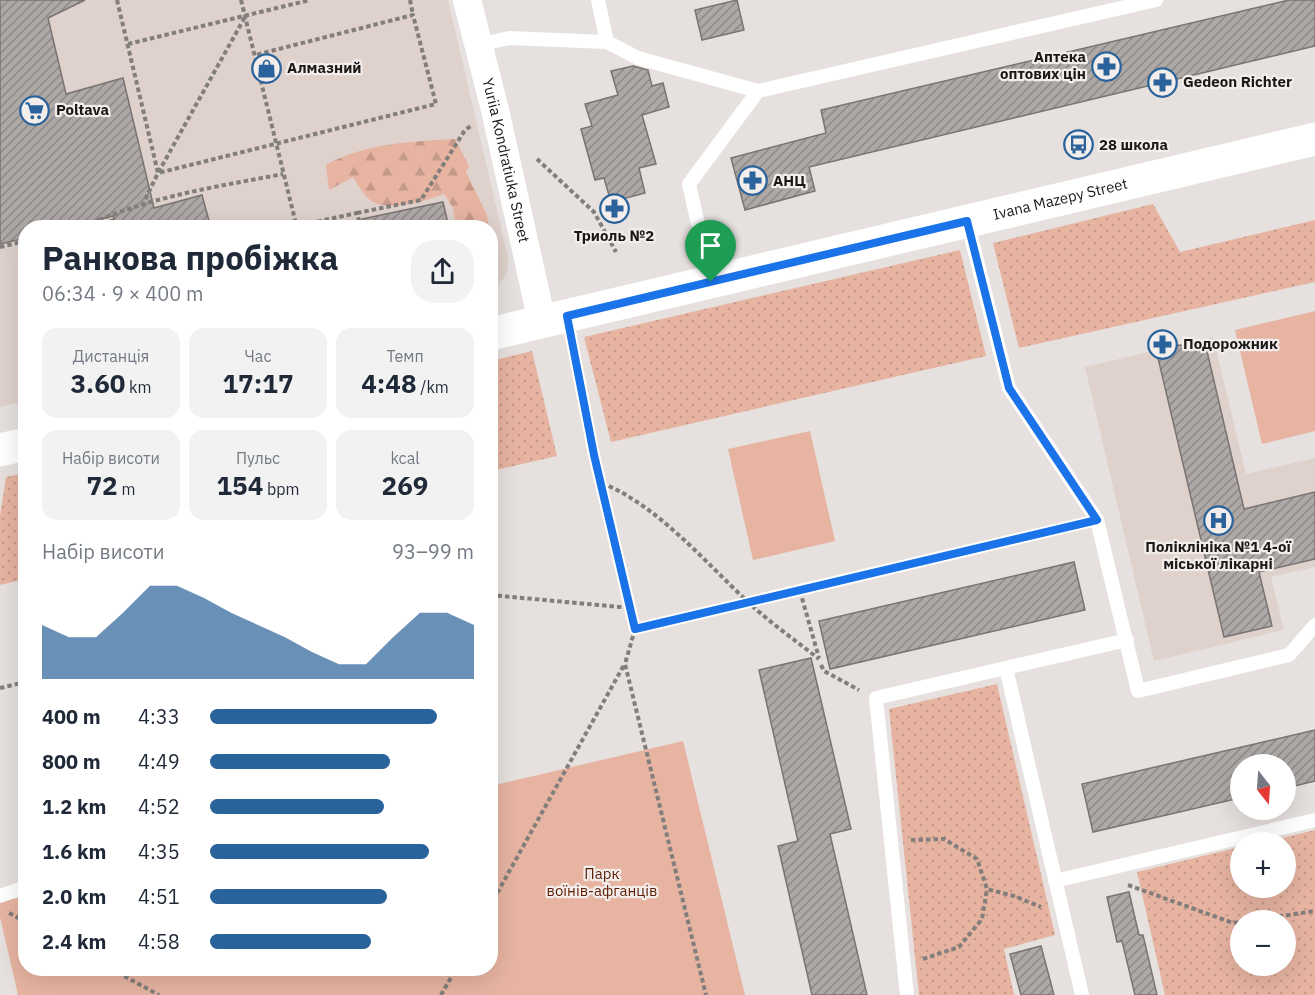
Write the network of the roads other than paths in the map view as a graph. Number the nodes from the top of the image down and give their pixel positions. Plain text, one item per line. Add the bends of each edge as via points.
1 (467, 0) edge
2 (598, 0) edge
3 (1156, 0) edge
4 (607, 42) junction
5 (478, 45) junction
6 (758, 91) junction
7 (1315, 139) edge
8 (967, 221) junction
9 (711, 282) junction
10 (555, 319) junction
11 (498, 332) edge
12 (18, 446) edge
13 (0, 450) edge
14 (1315, 625) edge
15 (1126, 640) junction
16 (1006, 668) junction
17 (1315, 820) edge
18 (1055, 881) junction
19 (18, 890) edge
20 (0, 896) edge
21 (907, 995) edge
22 (1082, 995) edge

1 - 5 street, Yuriia Kondratiuka Street
2 - 4 lane
3 - 6 lane
4 - 5 lane via 508,38
4 - 6 lane via 638,58
5 - 10 street, Yuriia Kondratiuka Street
6 - 9 lane via 689,184
7 - 8 main road, Ivana Mazepy Street
8 - 9 main road, Ivana Mazepy Street
8 - 15 lane via 1009,388 1097,520
9 - 10 main road, Ivana Mazepy Street
10 - 11 main road, Ivana Mazepy Street
12 - 13 main road
14 - 15 lane via 1289,655 1138,691
15 - 16 lane
16 - 18 lane
16 - 21 lane via 876,698
17 - 18 lane
18 - 22 lane
19 - 20 lane

